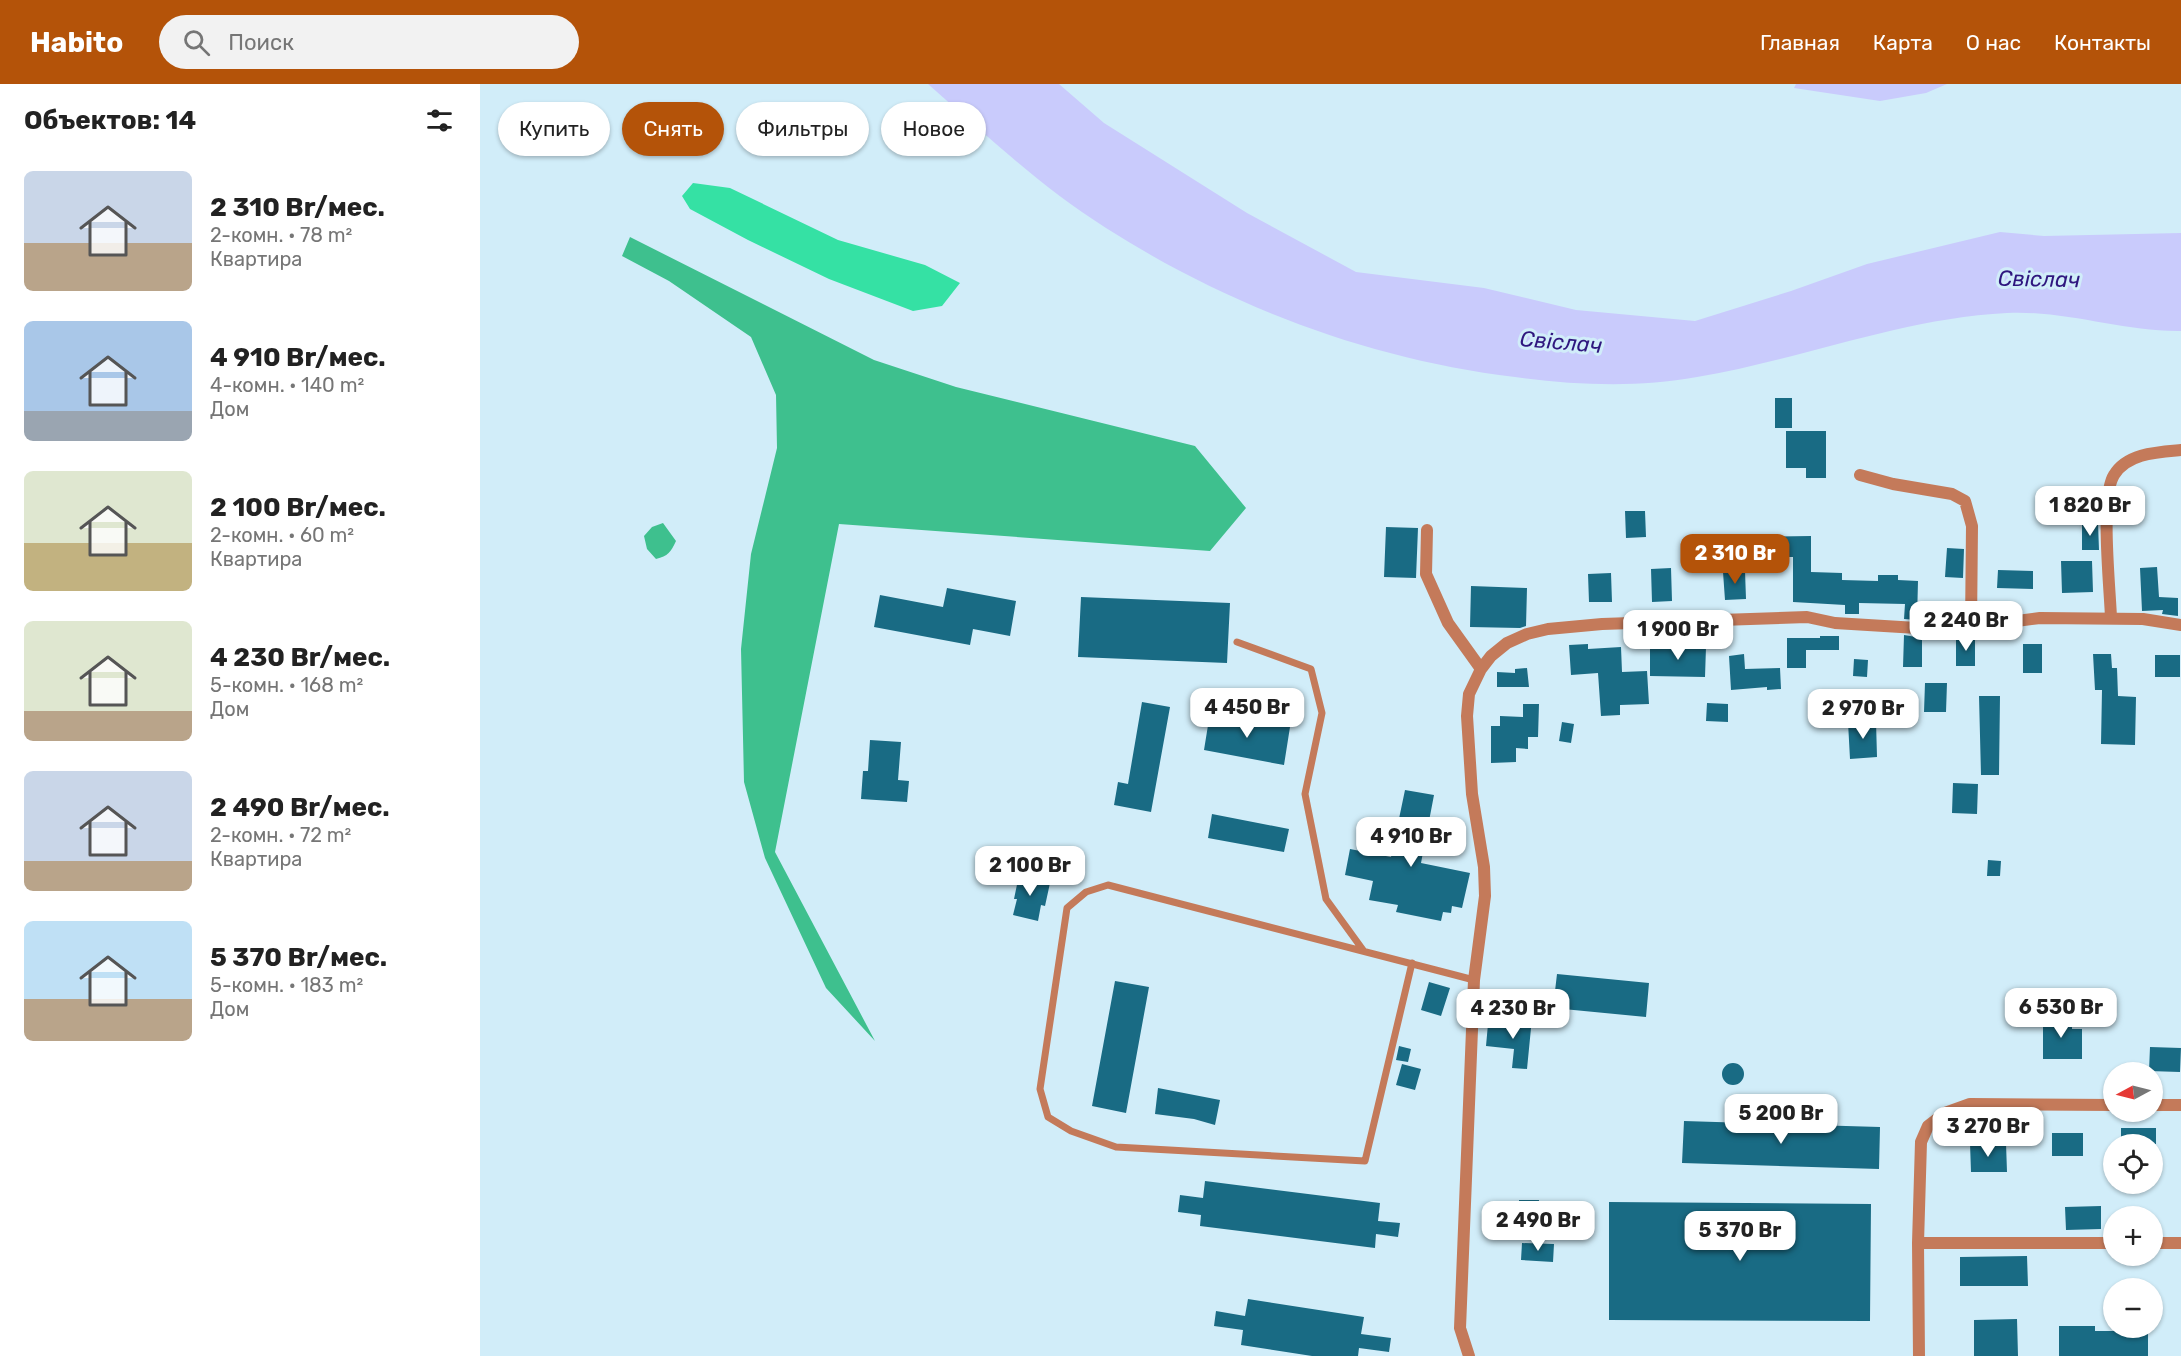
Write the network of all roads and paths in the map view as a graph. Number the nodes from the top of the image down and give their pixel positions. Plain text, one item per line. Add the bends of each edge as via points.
1 (2181, 450) edge
2 (1860, 475) dead end
3 (1427, 530) dead end
4 (2111, 618) junction
5 (2181, 625) edge
6 (1971, 627) junction
7 (1237, 642) dead end
8 (1481, 669) junction
9 (1363, 950) junction
10 (1412, 963) junction
11 (1474, 981) junction
12 (2103, 1105) edge
13 (2163, 1105) edge
14 (2181, 1105) edge
15 (2181, 1242) edge
16 (1918, 1243) junction
17 (2103, 1243) edge
18 (2163, 1243) edge
19 (1469, 1356) edge
20 (1919, 1356) edge

1 - 4 street via 2139,456 2114,475 2107,510
2 - 6 street via 1952,494 1965,501 1972,526
3 - 8 street via 1426,574 1448,623
4 - 5 street
4 - 6 street via 2040,618
6 - 8 street via 1835,623 1807,617 1591,625 1527,634 1507,643
7 - 9 lane via 1311,669 1322,713 1305,794 1326,899
8 - 11 street via 1469,694 1467,716 1485,896
9 - 10 lane
9 - 10 lane via 1108,885 1086,892 1067,908 1040,1089 1048,1117 1071,1131 1116,1147 1365,1161
10 - 11 lane
11 - 19 street via 1460,1328
12 - 16 street via 1970,1104 1945,1113 1928,1126 1921,1142
13 - 14 street
15 - 18 street
16 - 17 street
16 - 20 street

